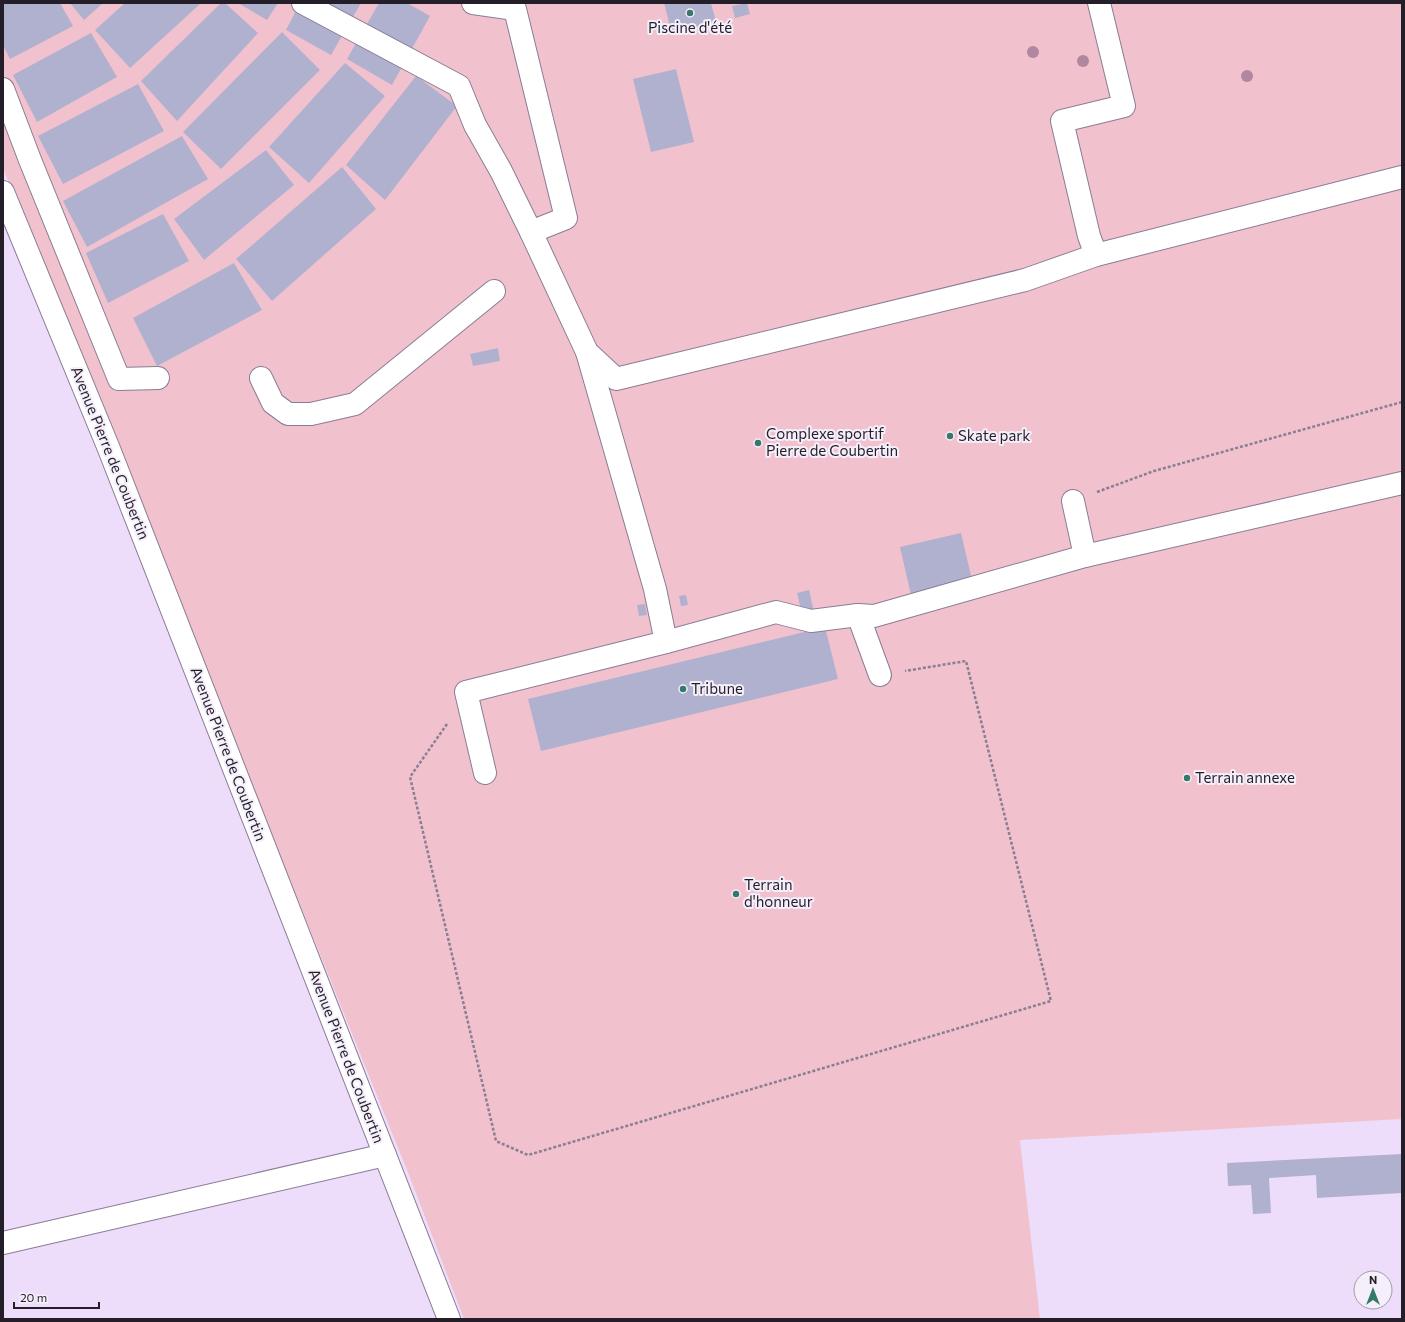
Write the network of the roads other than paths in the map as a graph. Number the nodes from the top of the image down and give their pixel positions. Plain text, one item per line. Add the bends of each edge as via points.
1 (303, 3) edge
2 (473, 3) edge
3 (1099, 3) edge
4 (3, 88) edge
5 (1402, 177) edge
6 (3, 192) edge
7 (532, 232) junction
8 (1096, 255) junction
9 (494, 291) dead end
10 (587, 352) junction
11 (158, 378) dead end
12 (260, 378) dead end
13 (1402, 483) edge
14 (1073, 502) road end
15 (1085, 556) junction
16 (858, 615) junction
17 (666, 642) junction
18 (880, 675) road end
19 (484, 773) dead end
20 (384, 1155) junction
21 (3, 1243) edge
22 (449, 1319) edge

1 - 7 street via 459,86 475,125
2 - 7 street via 515,9 566,218
3 - 8 street via 1124,106 1062,121 1089,236
4 - 11 street via 119,379
5 - 8 street
6 - 20 street, Avenue Pierre de Coubertin via 109,449
7 - 10 street
8 - 10 street via 1025,280 616,379
9 - 12 street via 355,404 311,414 288,414 273,403
10 - 17 street via 655,589
13 - 15 street
14 - 15 street
15 - 16 street via 874,616
16 - 17 street via 811,621 776,612
16 - 18 street
17 - 19 street via 466,692
20 - 21 street
20 - 22 street, Avenue Pierre de Coubertin

